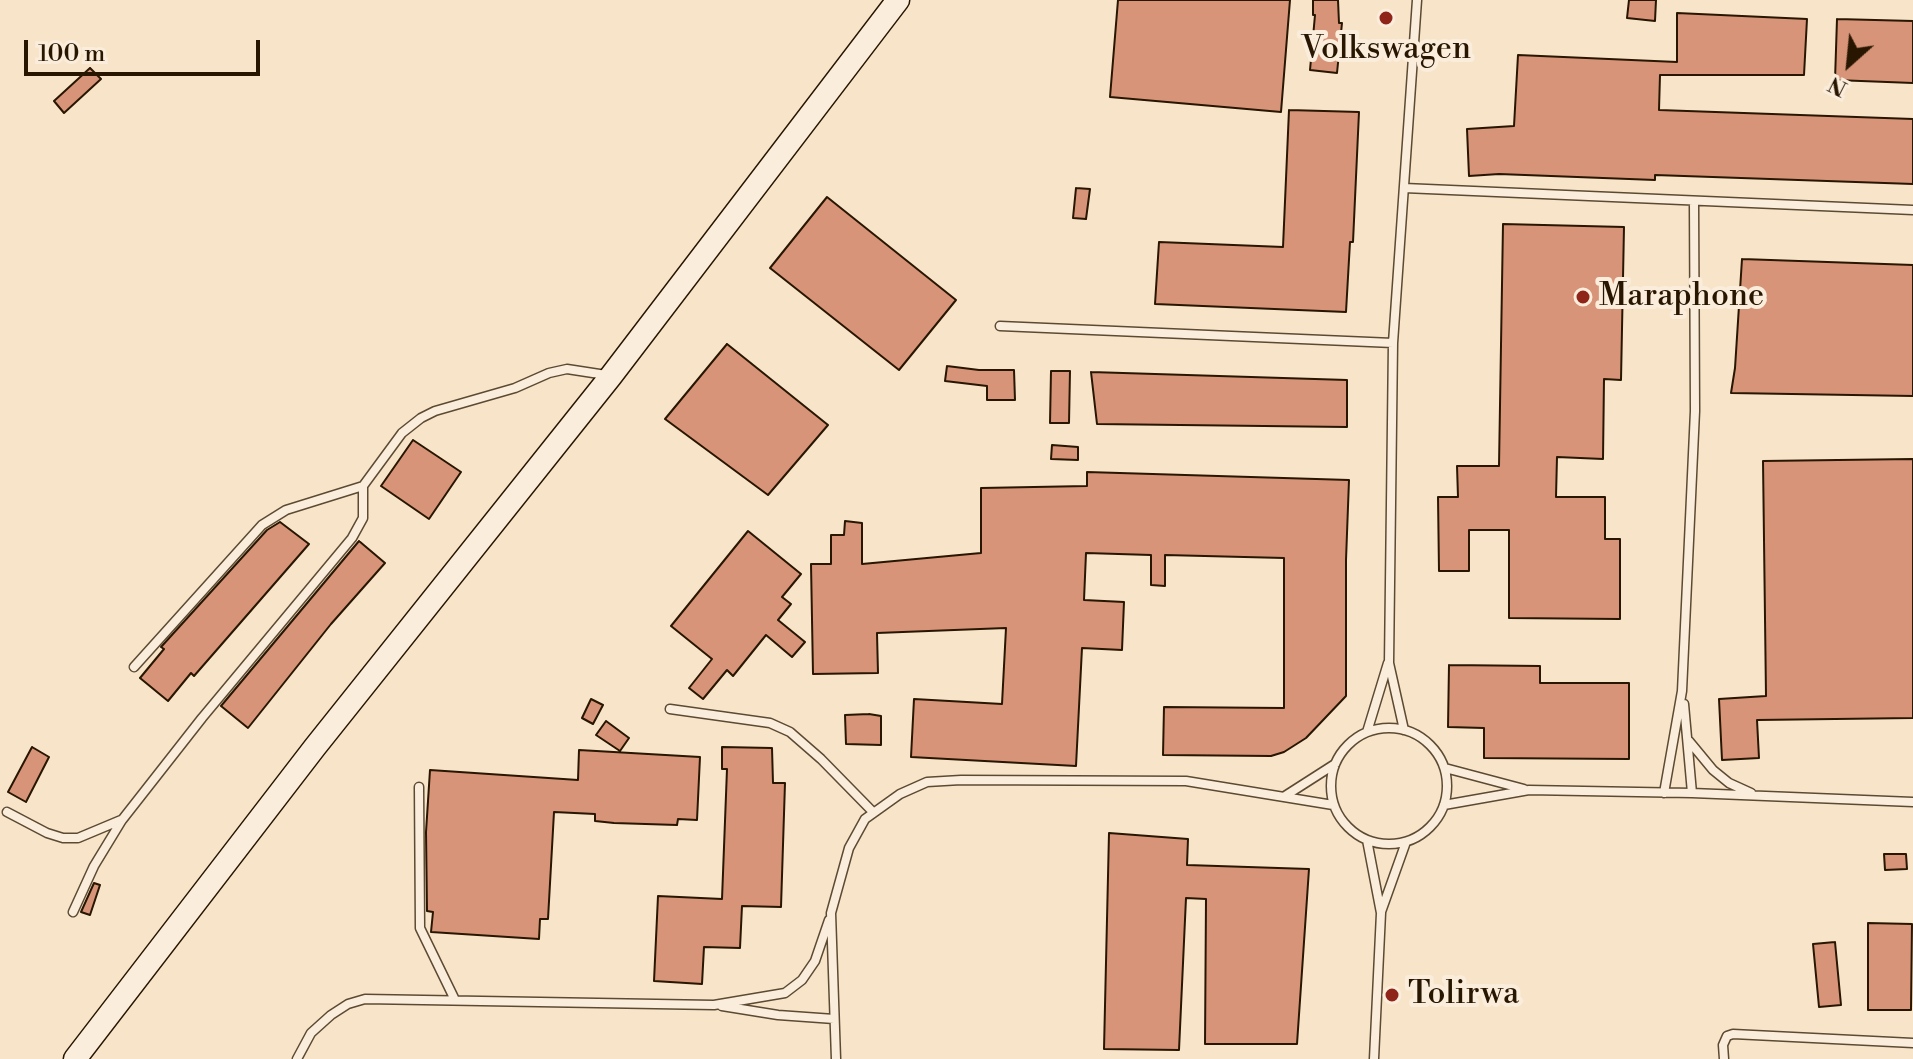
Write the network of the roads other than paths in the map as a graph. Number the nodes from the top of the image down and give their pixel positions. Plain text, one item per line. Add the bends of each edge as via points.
1 (898, 0) edge
2 (1417, 0) edge
3 (1404, 188) junction
4 (1694, 201) junction
5 (1913, 210) edge
6 (1000, 326) dead end
7 (1393, 343) junction
8 (611, 376) junction
9 (363, 486) junction
10 (1389, 663) junction
11 (134, 667) dead end
12 (1682, 691) junction
13 (670, 709) dead end
14 (1404, 730) junction
15 (1367, 732) junction
16 (1687, 738) junction
17 (1335, 764) junction
18 (1445, 768) junction
19 (419, 787) dead end
20 (1529, 790) junction
21 (1664, 793) junction
22 (1692, 793) junction
23 (1284, 796) junction
24 (1755, 796) junction
25 (1913, 802) edge
26 (1333, 805) junction
27 (1444, 805) junction
28 (872, 811) junction
29 (7, 812) dead end
30 (122, 820) junction
31 (1367, 840) junction
32 (1406, 842) junction
33 (73, 912) dead end
34 (831, 913) junction
35 (1381, 913) junction
36 (455, 1000) junction
37 (714, 1005) junction
38 (834, 1019) junction
39 (1913, 1043) edge
40 (75, 1059) edge
41 (297, 1059) edge
42 (836, 1059) edge
43 (1374, 1059) edge
44 (1724, 1059) edge

1 - 8 main road
2 - 3 lane
3 - 4 lane
3 - 7 lane
4 - 5 lane
4 - 12 lane via 1695,411
6 - 7 lane
7 - 10 lane
8 - 9 lane via 567,369 435,411 402,433
8 - 40 main road
9 - 11 lane via 286,510 262,525
9 - 30 lane via 363,518 352,538
10 - 14 lane
10 - 15 lane
12 - 16 lane
12 - 21 lane
13 - 28 lane via 770,723 790,732
14 - 15 lane
14 - 18 lane via 1436,751
15 - 17 lane via 1353,739
16 - 22 lane
16 - 24 lane via 1713,770
17 - 23 lane
17 - 26 lane via 1330,784
18 - 20 lane
18 - 27 lane
19 - 36 lane via 420,928
20 - 21 lane
20 - 27 lane
21 - 22 lane
22 - 24 lane
23 - 26 lane
23 - 28 lane via 1186,781 961,780 927,782
24 - 25 lane
26 - 31 lane via 1352,832
27 - 32 lane via 1429,828
28 - 34 lane via 849,848
29 - 30 lane via 63,838 78,838
30 - 33 lane
31 - 32 lane
31 - 35 lane
32 - 35 lane
34 - 37 lane via 815,961 802,980 785,993
34 - 38 lane
35 - 43 lane
36 - 37 lane
36 - 41 lane via 365,999 348,1004 311,1033
37 - 38 lane
38 - 42 lane
39 - 44 lane via 1733,1034 1723,1045

